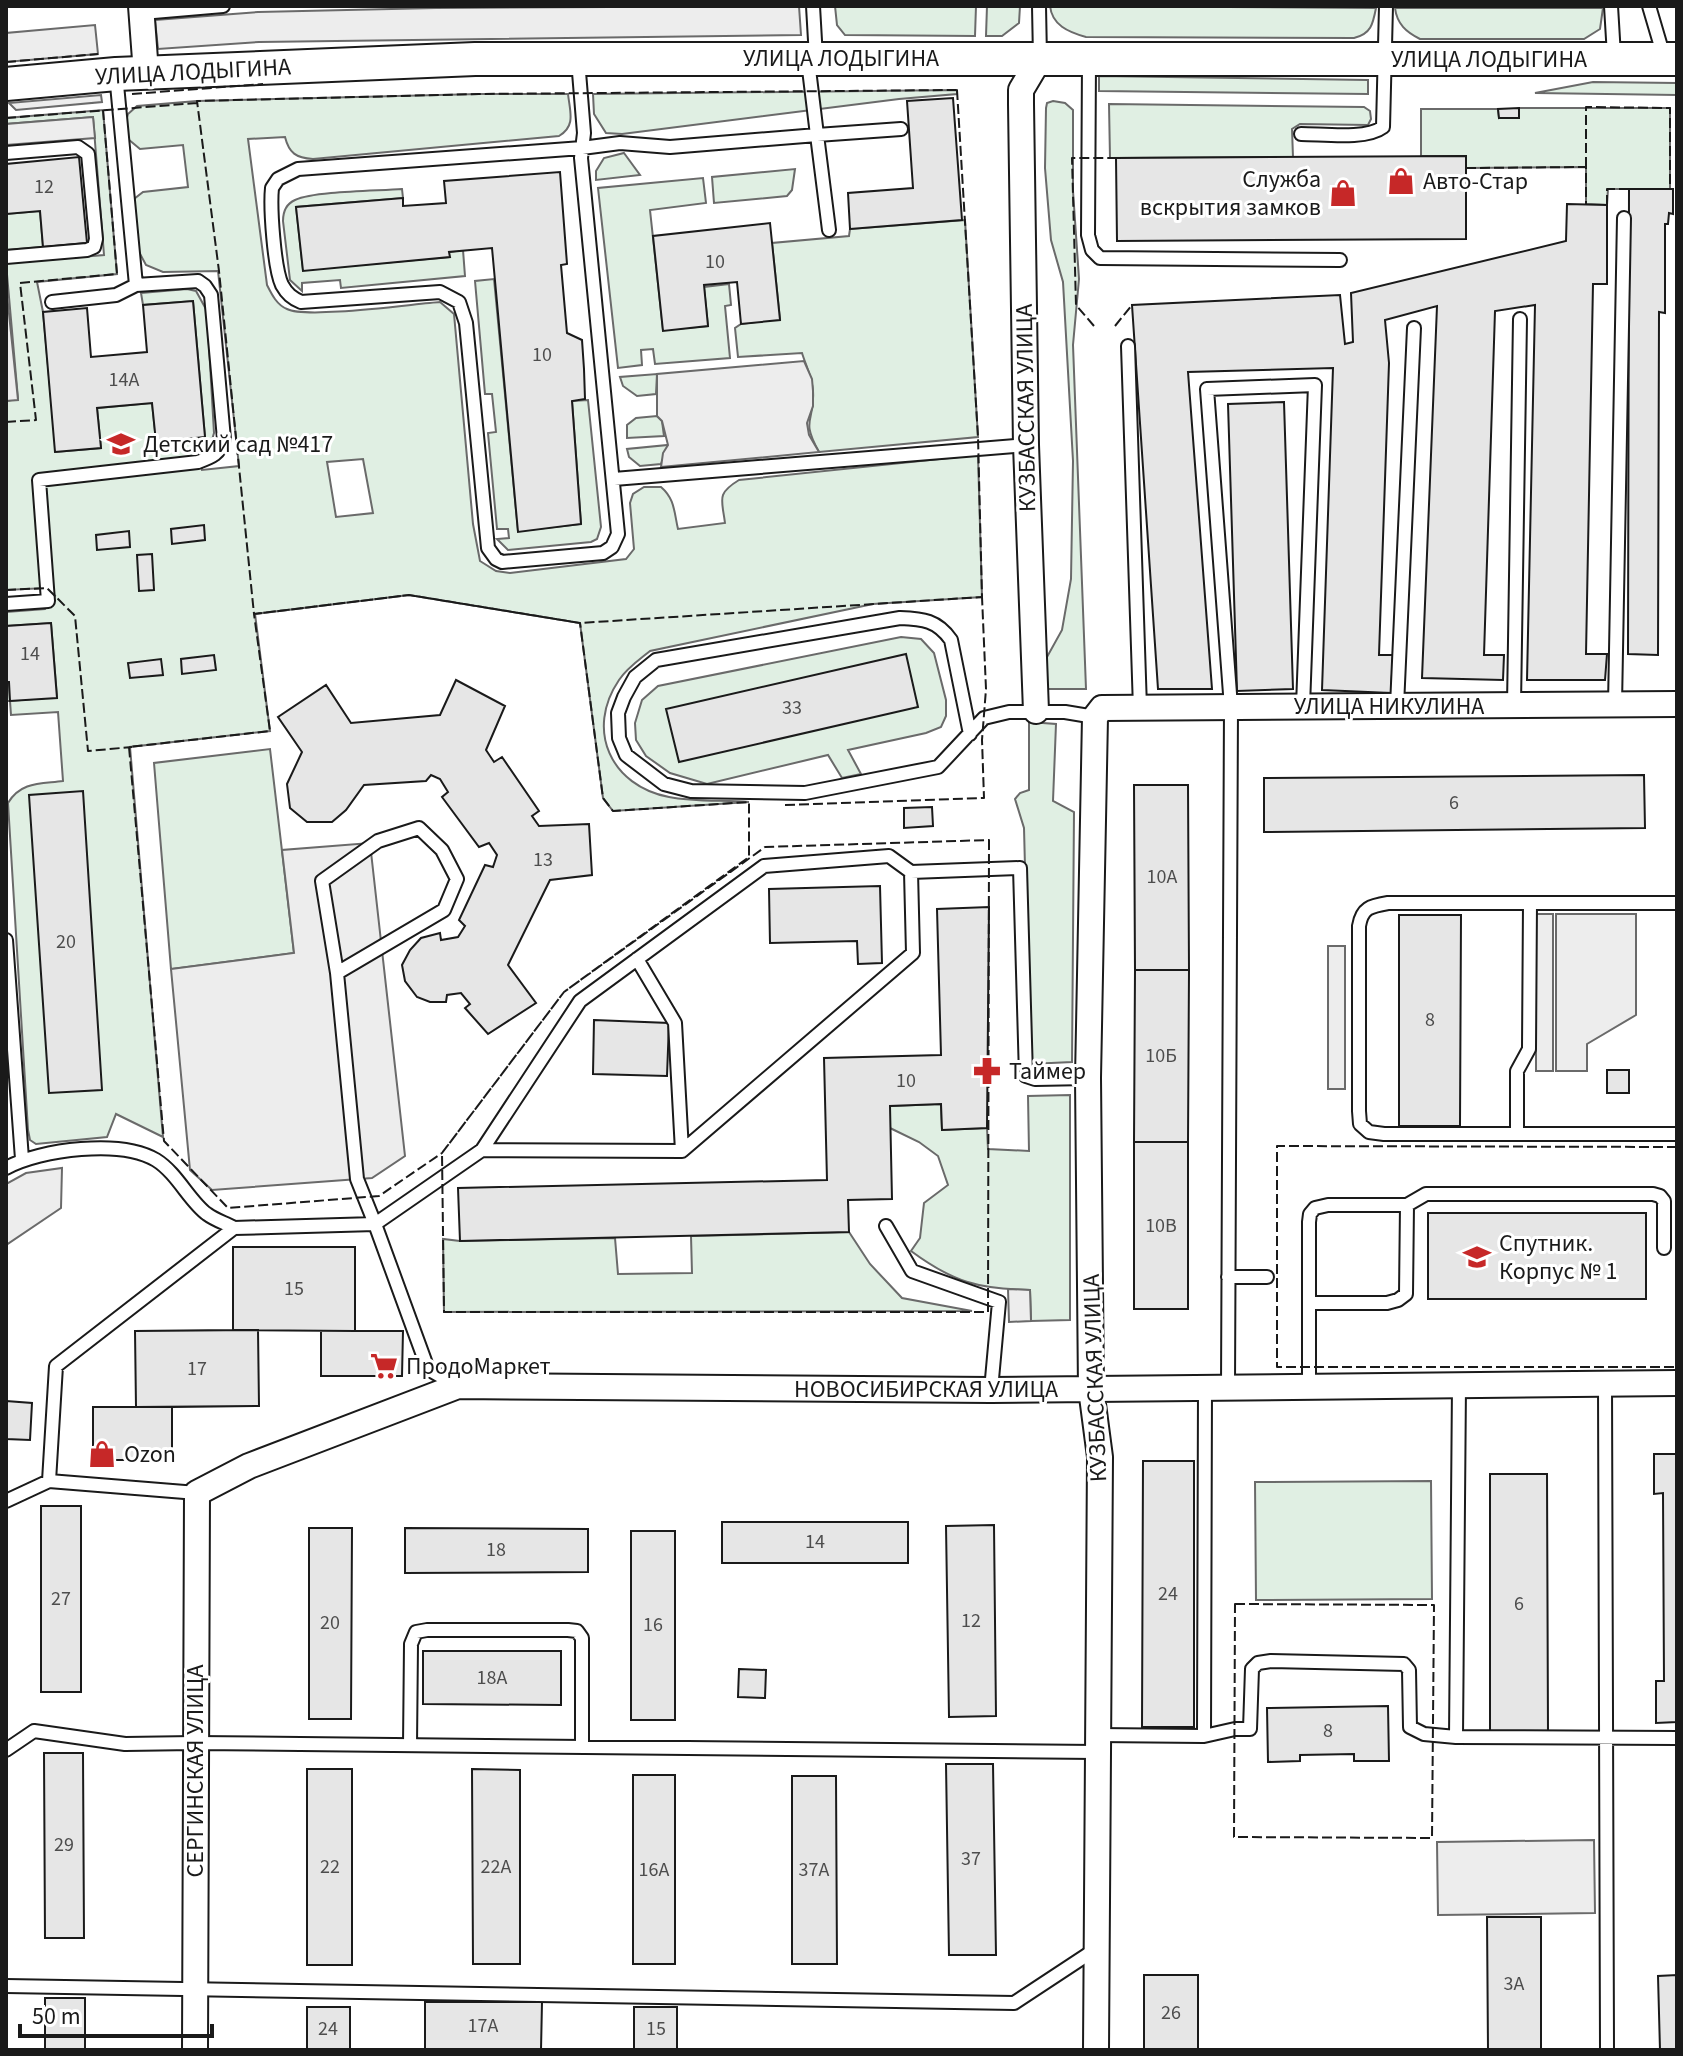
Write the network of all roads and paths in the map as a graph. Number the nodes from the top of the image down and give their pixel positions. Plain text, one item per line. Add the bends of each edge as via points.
1 (223, 6) edge
2 (813, 6) edge
3 (1039, 6) edge
4 (1386, 6) edge
5 (1611, 6) edge
6 (1649, 6) edge
7 (142, 10) edge
8 (812, 58) junction
9 (1040, 58) junction
10 (1089, 58) junction
11 (1384, 58) junction
12 (578, 59) junction
13 (1614, 59) junction
14 (1671, 59) edge
15 (131, 74) junction
16 (6, 84) edge
17 (901, 129) dead end
18 (1301, 134) dead end
19 (817, 135) junction
20 (582, 148) junction
21 (6, 153) edge
22 (1624, 218) dead end
23 (829, 230) dead end
24 (6, 257) edge
25 (1340, 260) dead end
26 (136, 285) junction
27 (52, 302) dead end
28 (1520, 319) dead end
29 (1414, 328) dead end
30 (1128, 346) dead end
31 (1026, 445) junction
32 (614, 479) junction
33 (6, 604) edge
34 (1677, 704) edge
35 (1514, 705) junction
36 (1615, 705) junction
37 (1303, 706) junction
38 (1397, 706) junction
39 (1231, 707) junction
40 (1140, 708) junction
41 (1036, 711) junction
42 (1098, 713) junction
43 (970, 734) junction
44 (911, 872) junction
45 (1530, 903) junction
46 (1677, 903) edge
47 (6, 940) edge
48 (637, 959) junction
49 (337, 973) junction
50 (1088, 1078) junction
51 (1517, 1134) junction
52 (1677, 1134) edge
53 (482, 1150) junction
54 (682, 1151) junction
55 (22, 1159) junction
56 (6, 1168) edge
57 (1407, 1205) junction
58 (375, 1224) junction
59 (886, 1226) dead end
60 (234, 1228) junction
61 (1664, 1248) dead end
62 (1228, 1277) junction
63 (1267, 1277) dead end
64 (1309, 1303) junction
65 (1605, 1383) junction
66 (1677, 1383) edge
67 (1459, 1385) junction
68 (458, 1386) junction
69 (1309, 1386) junction
70 (1216, 1387) junction
71 (1091, 1389) junction
72 (991, 1390) junction
73 (49, 1481) junction
74 (197, 1493) junction
75 (6, 1501) edge
76 (1204, 1736) junction
77 (1456, 1737) junction
78 (1606, 1738) junction
79 (1677, 1738) edge
80 (194, 1743) junction
81 (1097, 1744) junction
82 (410, 1745) junction
83 (582, 1747) junction
84 (6, 1750) edge
85 (1096, 1949) junction
86 (6, 1986) edge
87 (194, 1988) junction
88 (195, 2050) edge
89 (1096, 2050) edge
90 (1607, 2050) edge

1 - 7 lane
2 - 8 lane
3 - 9 lane
4 - 11 lane
5 - 13 lane
6 - 14 lane
7 - 15 street
8 - 9 main road, УЛИЦА ЛОДЫГИНА
8 - 12 main road, УЛИЦА ЛОДЫГИНА
8 - 19 lane
9 - 10 main road, УЛИЦА ЛОДЫГИНА
9 - 31 street, КУЗБАССКАЯ УЛИЦА via 1021,90
10 - 11 main road, УЛИЦА ЛОДЫГИНА
10 - 25 lane via 1088,235 1100,258
11 - 13 main road, УЛИЦА ЛОДЫГИНА
11 - 18 lane via 1383,127 1364,134
12 - 15 main road, УЛИЦА ЛОДЫГИНА
12 - 20 lane
13 - 14 main road, УЛИЦА ЛОДЫГИНА
15 - 16 main road, УЛИЦА ЛОДЫГИНА
15 - 26 lane
17 - 19 lane
19 - 20 lane
19 - 23 lane
20 - 32 lane
20 - 32 lane via 288,172 272,188 277,269 288,294 301,302 440,292 459,302 466,323 488,548 496,559 593,555 612,547 618,534
21 - 24 lane via 84,150 96,239 87,250
22 - 36 lane
26 - 27 lane via 116,295
26 - 33 lane via 198,281 211,295 222,448 215,456 184,465 39,480 48,601
28 - 35 lane
29 - 38 lane
30 - 40 lane
31 - 32 lane
31 - 41 street, КУЗБАССКАЯ УЛИЦА
34 - 36 street, УЛИЦА НИКУЛИНА
35 - 36 street, УЛИЦА НИКУЛИНА
35 - 38 street, УЛИЦА НИКУЛИНА
37 - 38 street, УЛИЦА НИКУЛИНА
37 - 39 street, УЛИЦА НИКУЛИНА
37 - 39 lane via 1315,385 1207,389
39 - 40 street, УЛИЦА НИКУЛИНА
39 - 62 lane
40 - 42 street, УЛИЦА НИКУЛИНА
41 - 42 lane
41 - 43 lane via 984,718
42 - 50 street, КУЗБАССКАЯ УЛИЦА
43 - 43 lane via 951,640 942,628 921,619 900,618 656,660 635,677 618,713 626,755 664,784 691,791 805,793 938,767
44 - 48 lane via 889,856 764,866
44 - 50 lane via 1020,868 1026,1076
44 - 54 lane via 913,953
45 - 46 lane
45 - 51 lane via 1529,1049 1517,1071
45 - 51 lane via 1388,903 1368,907 1359,926 1360,1124 1384,1134
47 - 55 lane
48 - 53 lane via 580,1001
48 - 54 lane via 675,1023
49 - 49 lane via 444,910 457,879 442,850 419,828 378,841 322,881
49 - 58 lane via 357,1179
50 - 71 street, КУЗБАССКАЯ УЛИЦА
51 - 52 lane
53 - 54 lane
53 - 58 lane
55 - 56 lane
55 - 60 lane via 123,1149 155,1160 205,1213
57 - 61 lane via 1426,1194 1653,1194 1664,1201
57 - 64 lane via 1406,1294 1387,1303
57 - 64 lane via 1315,1208 1309,1222
58 - 60 lane
58 - 68 lane via 428,1369
59 - 72 lane via 912,1271 999,1302
60 - 73 lane via 56,1366
62 - 63 lane
62 - 70 lane
64 - 69 lane
65 - 66 street, НОВОСИБИРСКАЯ УЛИЦА
65 - 67 street, НОВОСИБИРСКАЯ УЛИЦА
65 - 78 lane
67 - 69 street, НОВОСИБИРСКАЯ УЛИЦА
67 - 77 lane
68 - 72 street, НОВОСИБИРСКАЯ УЛИЦА
68 - 74 street, НОВОСИБИРСКАЯ УЛИЦА via 249,1466
69 - 70 street, НОВОСИБИРСКАЯ УЛИЦА
70 - 71 street, НОВОСИБИРСКАЯ УЛИЦА
70 - 76 lane
71 - 72 street, НОВОСИБИРСКАЯ УЛИЦА
71 - 81 street, КУЗБАССКАЯ УЛИЦА via 1100,1457
73 - 74 lane
73 - 75 lane
74 - 80 street, СЕРГИНСКАЯ УЛИЦА
76 - 77 lane via 1250,1729 1251,1677 1258,1663 1380,1662 1404,1664 1409,1670 1410,1727
76 - 81 lane
77 - 78 lane
78 - 79 lane
78 - 90 lane via 1601,1857
80 - 82 lane
80 - 84 lane via 125,1744 34,1731
80 - 87 street, СЕРГИНСКАЯ УЛИЦА
81 - 83 lane
81 - 85 street, КУЗБАССКАЯ УЛИЦА
82 - 83 lane
82 - 83 lane via 411,1644 416,1632 553,1630 577,1631 582,1638
85 - 87 lane via 1014,2003
85 - 89 street, КУЗБАССКАЯ УЛИЦА
86 - 87 lane
87 - 88 street, СЕРГИНСКАЯ УЛИЦА

